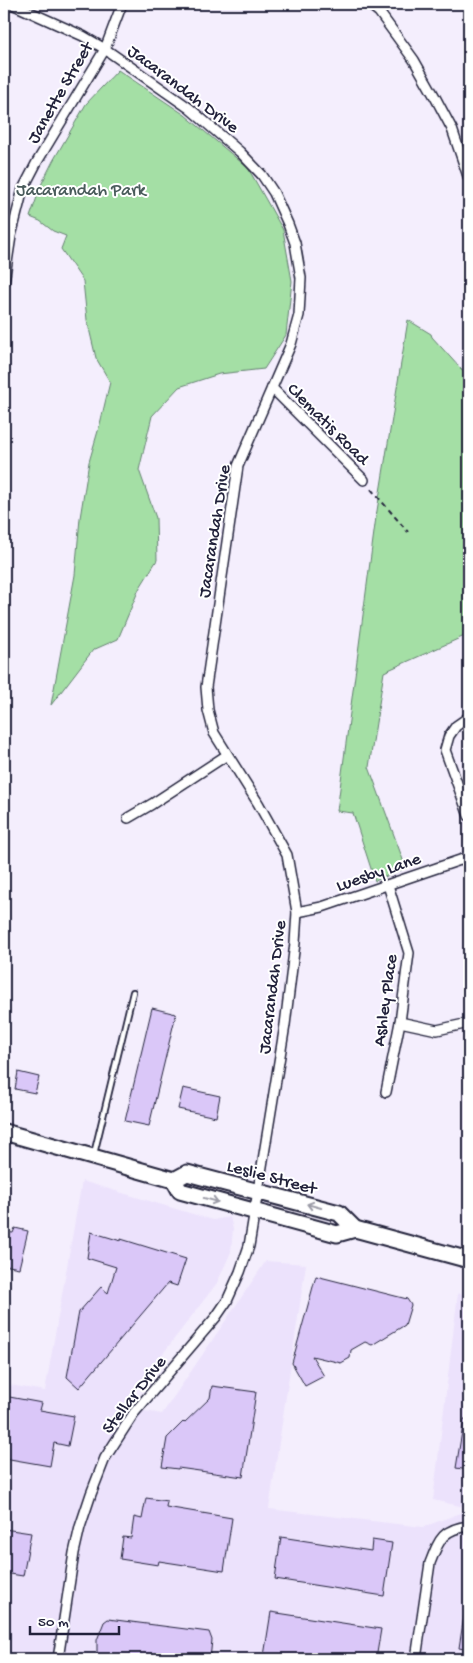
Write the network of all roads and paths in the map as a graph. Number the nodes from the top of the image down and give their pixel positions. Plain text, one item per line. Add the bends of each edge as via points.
1 (12, 4) edge
2 (122, 4) edge
3 (369, 4) edge
4 (104, 49) junction
5 (469, 179) edge
6 (4, 282) edge
7 (272, 388) junction
8 (364, 480) joint
9 (408, 532) dead end
10 (469, 717) edge
11 (227, 755) junction
12 (469, 816) edge
13 (128, 818) dead end
14 (469, 857) edge
15 (388, 885) junction
16 (297, 912) junction
17 (133, 992) dead end
18 (400, 1022) junction
19 (469, 1022) edge
20 (386, 1092) dead end
21 (4, 1132) edge
22 (94, 1157) junction
23 (174, 1180) junction
24 (258, 1191) junction
25 (255, 1212) junction
26 (355, 1229) junction
27 (469, 1260) edge
28 (469, 1526) edge
29 (58, 1659) edge
30 (416, 1659) edge

1 - 4 street, Jacarandah Drive
2 - 4 street, Janette Street
3 - 5 street via 379,12 414,60 452,129
4 - 6 street, Janette Street via 23,189 10,236
4 - 7 street, Jacarandah Drive via 189,108 240,152 274,193 294,243 300,278 300,315
7 - 8 street, Clematis Road
7 - 11 street, Jacarandah Drive via 238,466 206,687 214,733
8 - 9 path
10 - 12 street via 456,726 445,750
11 - 13 street
11 - 16 street, Jacarandah Drive via 287,855
14 - 15 street, Luesby Lane
15 - 16 street, Luesby Lane
15 - 18 street, Ashley Place via 409,954
16 - 24 street, Jacarandah Drive via 285,1025
17 - 22 lane
18 - 19 street via 438,1030
18 - 20 street, Ashley Place
21 - 22 main road, Leslie Street
22 - 23 main road, Leslie Street
23 - 24 main road, Leslie Street via 188,1173
23 -> 25 main road, Leslie Street via 180,1191
24 - 25 street, Stellar Drive
26 -> 24 main road, Leslie Street via 339,1213
25 - 26 main road, Leslie Street via 337,1234
25 - 29 street, Stellar Drive via 249,1246 227,1301 134,1414 105,1458 80,1527
26 - 27 main road, Leslie Street
28 - 30 street via 442,1536 430,1563

